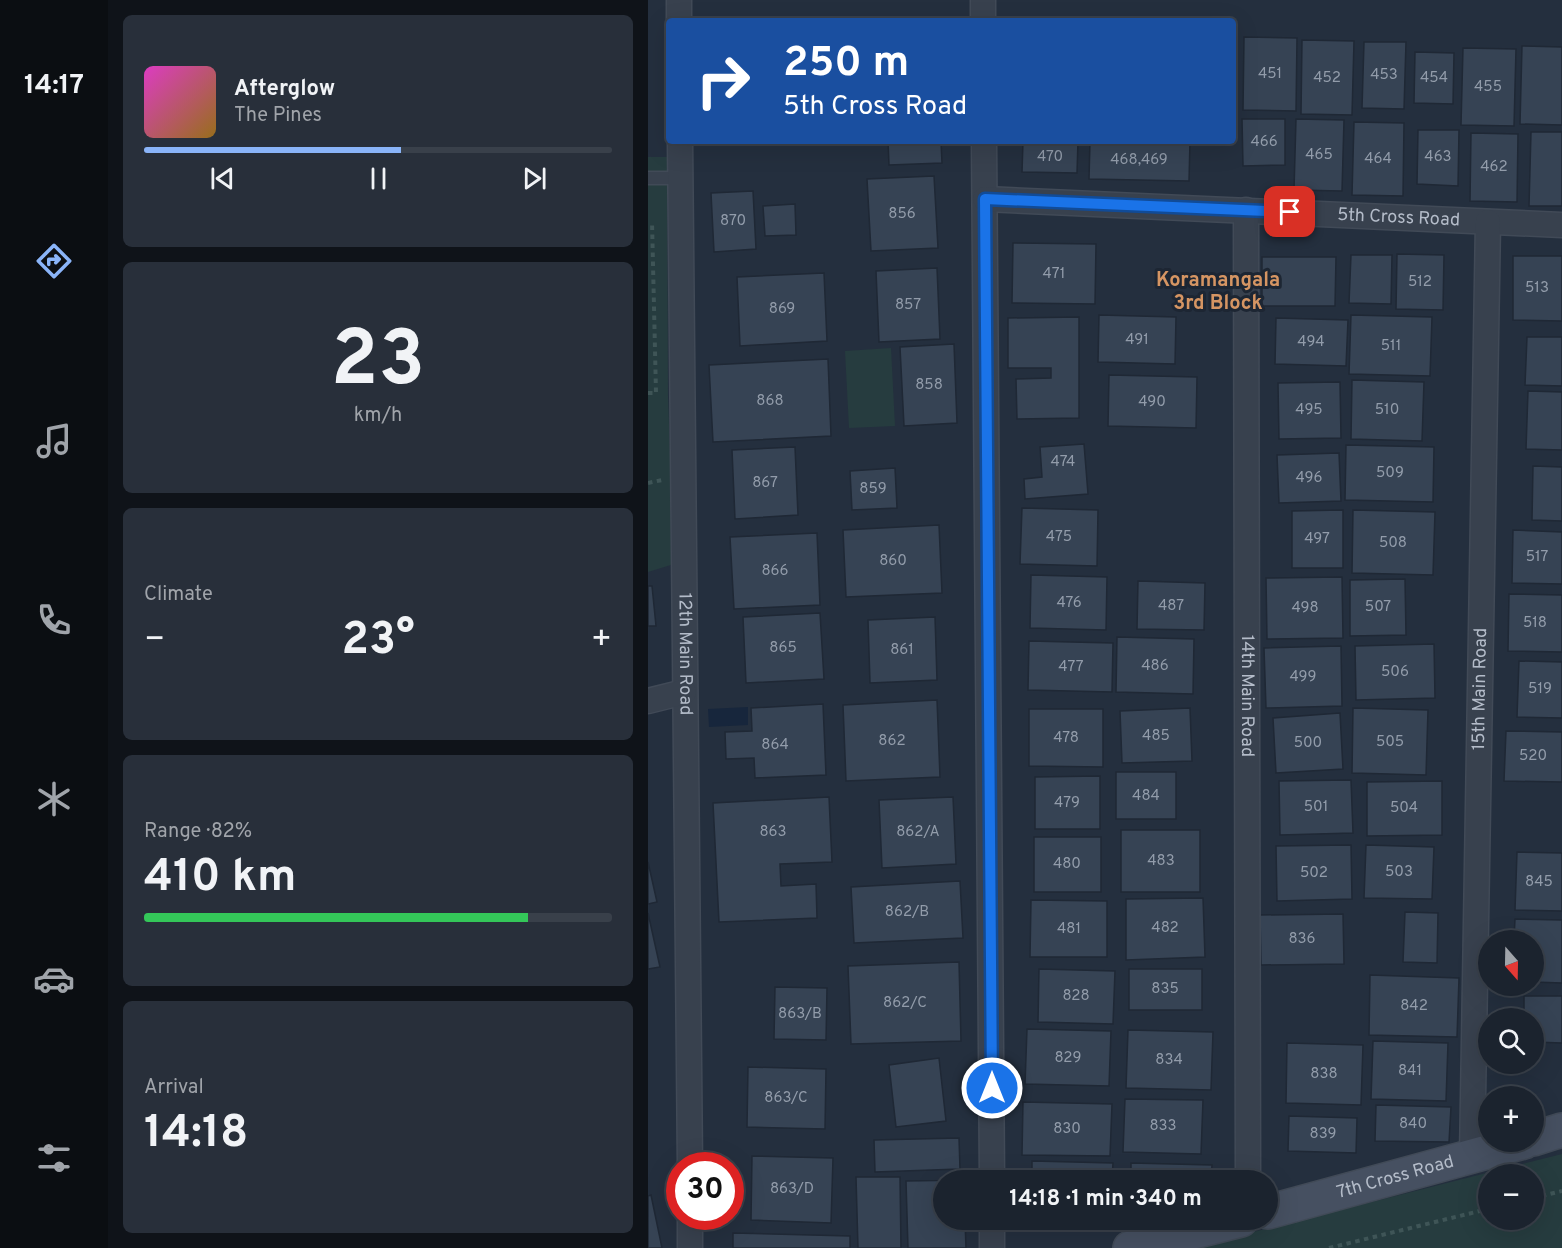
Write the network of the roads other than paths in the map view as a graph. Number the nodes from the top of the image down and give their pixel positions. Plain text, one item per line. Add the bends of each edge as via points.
1 (679, 0) edge
2 (983, 0) edge
3 (679, 18) edge
4 (983, 18) edge
5 (680, 144) edge
6 (984, 144) edge
7 (648, 177) edge
8 (681, 178) junction
9 (985, 199) junction
10 (1246, 210) junction
11 (1488, 222) junction
12 (1562, 225) edge
13 (684, 692) junction
14 (648, 701) edge
15 (1562, 1130) edge
16 (1544, 1136) edge
17 (690, 1152) edge
18 (1489, 1152) edge
19 (1472, 1157) junction
20 (992, 1170) edge
21 (1248, 1170) edge
22 (1278, 1209) edge
23 (690, 1230) edge
24 (992, 1230) edge
25 (1201, 1230) edge
26 (690, 1248) edge
27 (992, 1248) edge
28 (1130, 1248) edge

1 - 3 street
2 - 4 street
5 - 8 street, 12th Main Road
6 - 9 street
7 - 8 lane
8 - 13 street, 12th Main Road
9 - 10 street, 5th Cross Road
9 - 20 street
10 - 11 street, 5th Cross Road
10 - 21 street, 14th Main Road
11 - 12 street, 5th Cross Road
11 - 19 street, 15th Main Road
13 - 14 street
13 - 17 street, 12th Main Road
15 - 16 street
18 - 19 street, 7th Cross Road
19 - 22 street, 7th Cross Road
23 - 26 street
24 - 27 street
25 - 28 street

